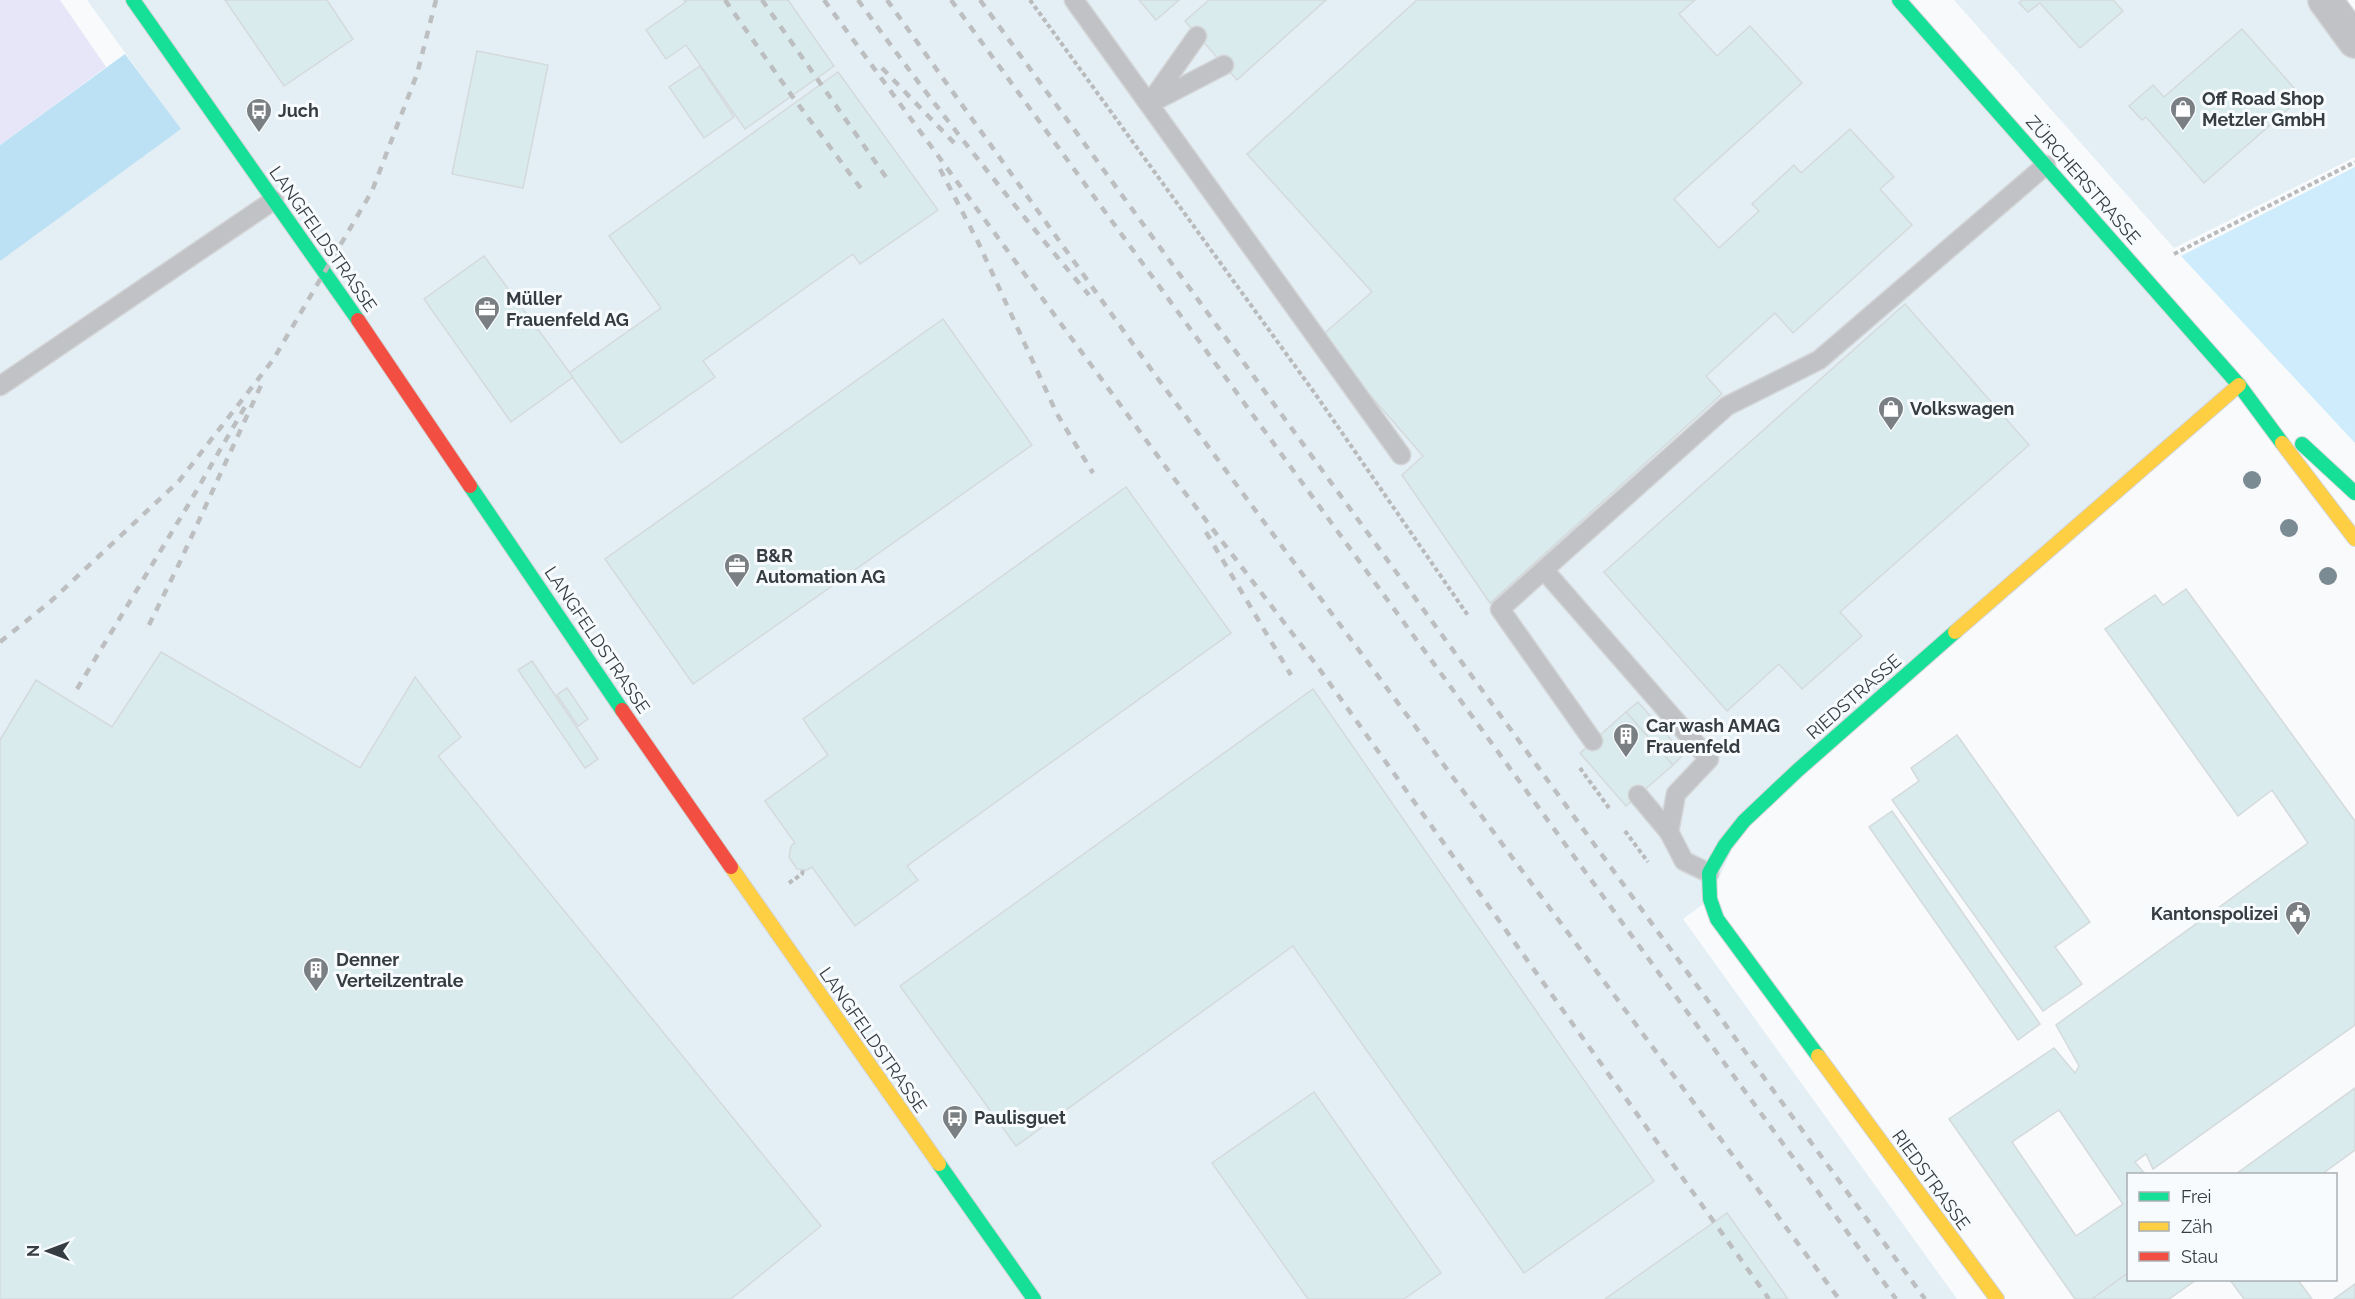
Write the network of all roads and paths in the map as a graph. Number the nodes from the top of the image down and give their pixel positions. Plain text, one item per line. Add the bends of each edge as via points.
1 (133, 0) edge
2 (1030, 0) edge
3 (1074, 0) edge
4 (1899, 0) edge
5 (2325, 0) edge
6 (1197, 36) dead end
7 (2355, 41) edge
8 (1224, 65) dead end
9 (1149, 104) junction
10 (2355, 162) edge
11 (2046, 165) junction
12 (274, 200) junction
13 (2172, 256) dead end
14 (2239, 385) junction
15 (0, 386) edge
16 (1401, 455) dead end
17 (2355, 493) edge
18 (2355, 539) edge
19 (1544, 570) junction
20 (1475, 624) dead end
21 (1593, 741) dead end
22 (1573, 759) dead end
23 (1638, 795) dead end
24 (1615, 817) dead end
25 (1622, 827) dead end
26 (1669, 832) junction
27 (1649, 864) dead end
28 (1709, 873) junction
29 (1034, 1299) edge
30 (1997, 1299) edge

1 - 12 street, LANGFELDSTRASSE
2 - 20 path via 1316,395
3 - 9 lane
4 - 11 street, ZÜRCHERSTRASSE
5 - 7 street
6 - 9 lane
8 - 9 lane
9 - 16 lane
10 - 13 path
11 - 14 street, ZÜRCHERSTRASSE
11 - 19 lane via 1819,360 1727,406
12 - 15 lane
12 - 29 street, LANGFELDSTRASSE via 667,776
14 - 17 street, ZÜRCHERSTRASSE
14 - 18 street, ZÜRCHERSTRASSE
14 - 28 street, RIEDSTRASSE via 1798,771 1744,821
19 - 21 lane via 1500,609
19 - 26 lane via 1709,759 1676,794
22 - 24 path
23 - 26 lane
25 - 27 path
26 - 28 lane via 1684,861
28 - 30 street, RIEDSTRASSE via 1710,899 1717,919

